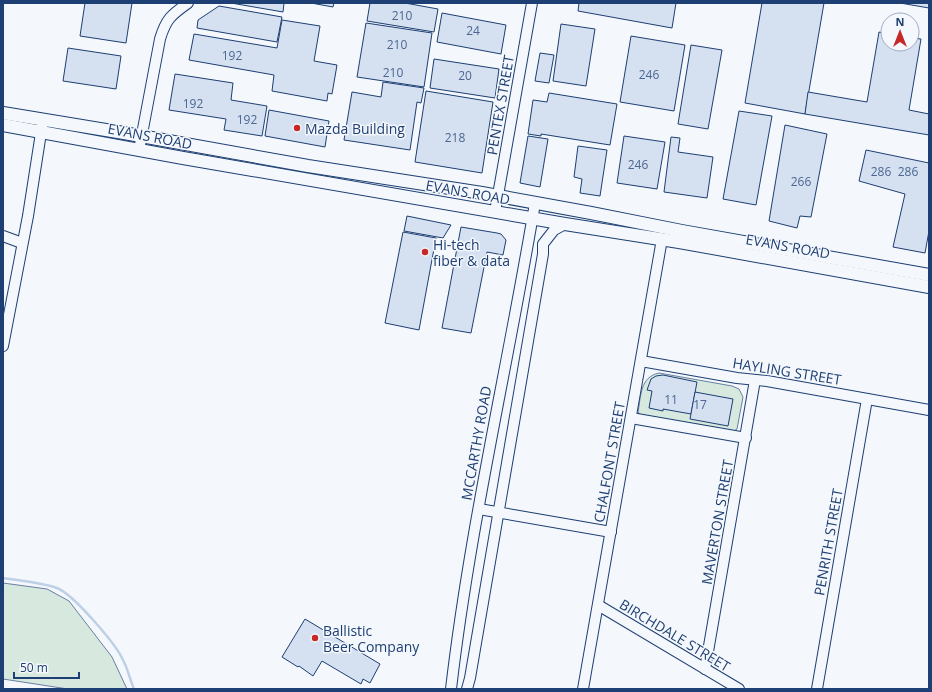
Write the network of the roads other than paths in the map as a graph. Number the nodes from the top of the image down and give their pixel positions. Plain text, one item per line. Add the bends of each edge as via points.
1 (188, 3) edge
2 (532, 3) edge
3 (3, 113) edge
4 (3, 125) edge
5 (42, 126) junction
6 (142, 136) junction
7 (139, 150) junction
8 (498, 196) junction
9 (534, 203) junction
10 (495, 212) junction
11 (532, 219) junction
12 (565, 224) junction
13 (3, 236) edge
14 (662, 239) junction
15 (22, 243) junction
16 (929, 275) edge
17 (929, 287) edge
18 (3, 346) edge
19 (641, 361) junction
20 (755, 380) junction
21 (867, 399) junction
22 (929, 410) edge
23 (631, 418) junction
24 (746, 438) junction
25 (479, 509) junction
26 (499, 513) junction
27 (611, 532) junction
28 (598, 605) junction
29 (705, 669) junction
30 (451, 689) edge
31 (467, 689) edge
32 (584, 689) edge
33 (739, 689) edge
34 (817, 689) edge

1 - 6 street via 171,16 162,30
2 - 8 street, PENTEX STREET
3 - 5 main road, EVANS ROAD
4 - 5 main road, EVANS ROAD
5 - 6 main road, EVANS ROAD
5 - 7 main road, EVANS ROAD
5 - 15 street
6 - 7 street
6 - 8 main road, EVANS ROAD
7 - 10 main road, EVANS ROAD
8 - 9 main road, EVANS ROAD
8 - 10 street, PENTEX STREET
9 - 11 street, MCCARTHY ROAD
9 - 16 main road, EVANS ROAD
10 - 11 main road, EVANS ROAD
11 - 12 main road, EVANS ROAD
11 - 25 street, MCCARTHY ROAD
12 - 14 main road, EVANS ROAD
12 - 26 street via 554,230 543,244
13 - 15 street
14 - 17 main road, EVANS ROAD
14 - 19 street, CHALFONT STREET
15 - 18 street
19 - 20 street, HAYLING STREET
19 - 23 street, CHALFONT STREET
20 - 21 street, HAYLING STREET
20 - 24 street, MAVERTON STREET
21 - 22 street, HAYLING STREET
21 - 34 street, PENRITH STREET
23 - 24 street
23 - 27 street, CHALFONT STREET
24 - 29 street, MAVERTON STREET
25 - 26 street
25 - 30 street, MCCARTHY ROAD
26 - 27 street
26 - 31 street
27 - 28 street, CHALFONT STREET
28 - 29 street, BIRCHDALE STREET
28 - 32 street, CHALFONT STREET
29 - 33 street, BIRCHDALE STREET

